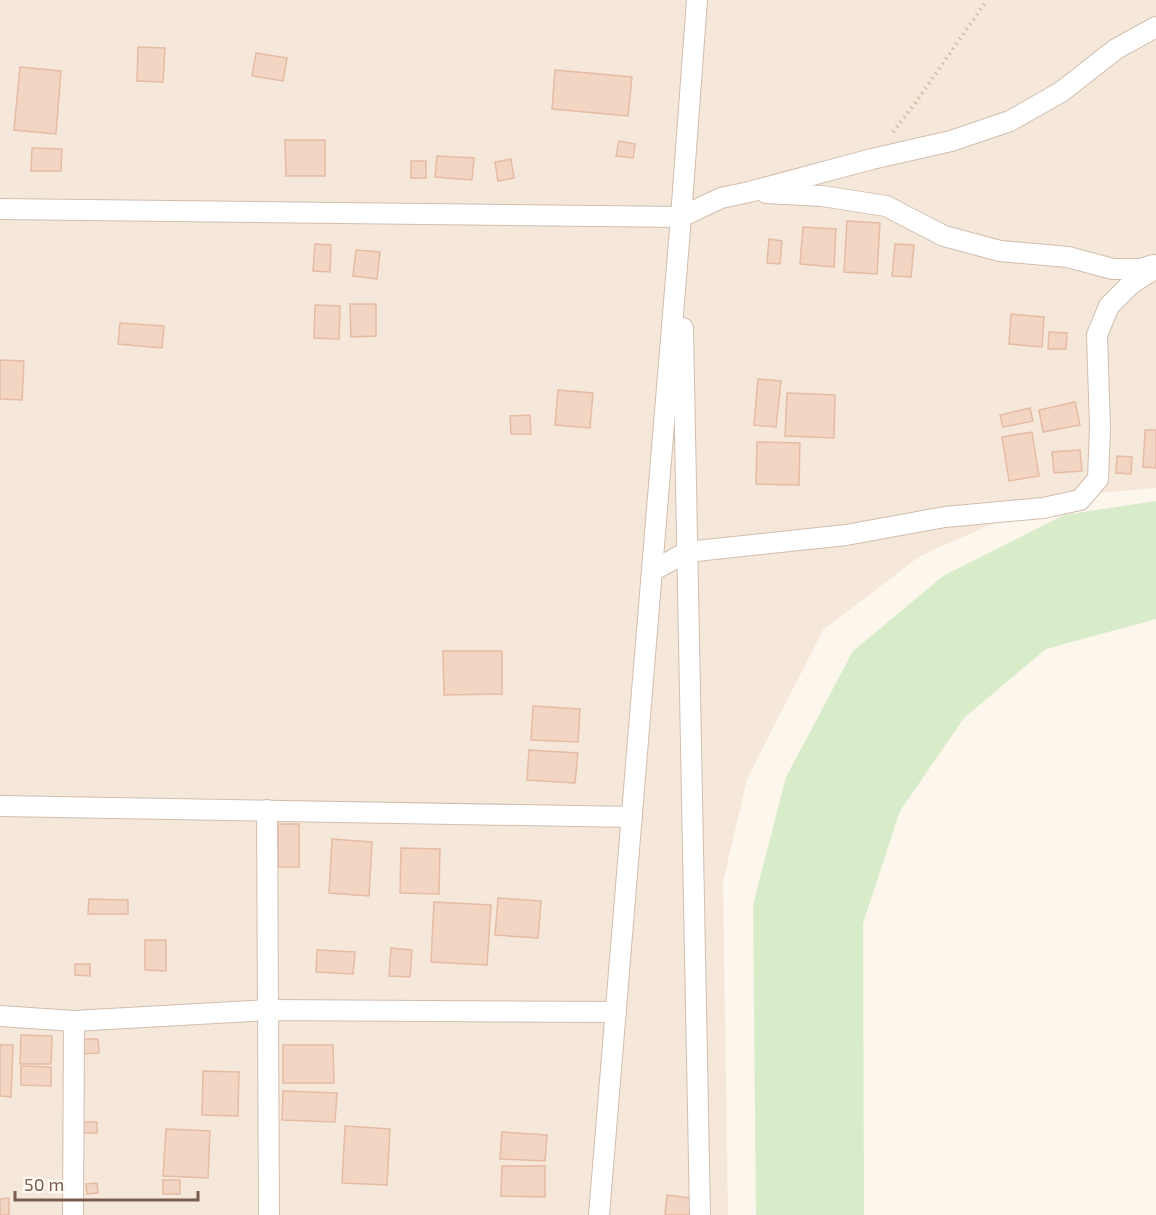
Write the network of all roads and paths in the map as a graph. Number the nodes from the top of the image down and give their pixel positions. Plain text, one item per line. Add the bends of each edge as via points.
1 (697, 0) edge
2 (987, 0) edge
3 (1156, 27) edge
4 (872, 159) junction
5 (749, 192) junction
6 (0, 209) edge
7 (681, 217) junction
8 (1156, 266) edge
9 (687, 552) junction
10 (652, 571) junction
11 (0, 806) edge
12 (267, 810) junction
13 (632, 817) junction
14 (268, 1010) junction
15 (616, 1012) junction
16 (0, 1016) edge
17 (74, 1021) junction
18 (73, 1215) edge
19 (269, 1215) edge
20 (600, 1215) edge
21 (700, 1215) edge

1 - 7 street
2 - 4 path
3 - 4 street via 1116,49 1061,92 1010,122 951,141
4 - 5 street
5 - 7 street via 721,198
5 - 8 street via 822,195 886,206 944,236 1000,250 1068,256 1113,269
6 - 7 street
7 - 9 street
7 - 10 street
8 - 9 street via 1109,306 1097,335 1098,479 1080,500 1043,508 945,517 846,535
9 - 10 street
9 - 21 street
10 - 13 street
11 - 12 street
12 - 13 street
12 - 14 street
13 - 15 street
14 - 15 street
14 - 17 street
14 - 19 street
15 - 20 street
16 - 17 street
17 - 18 street

